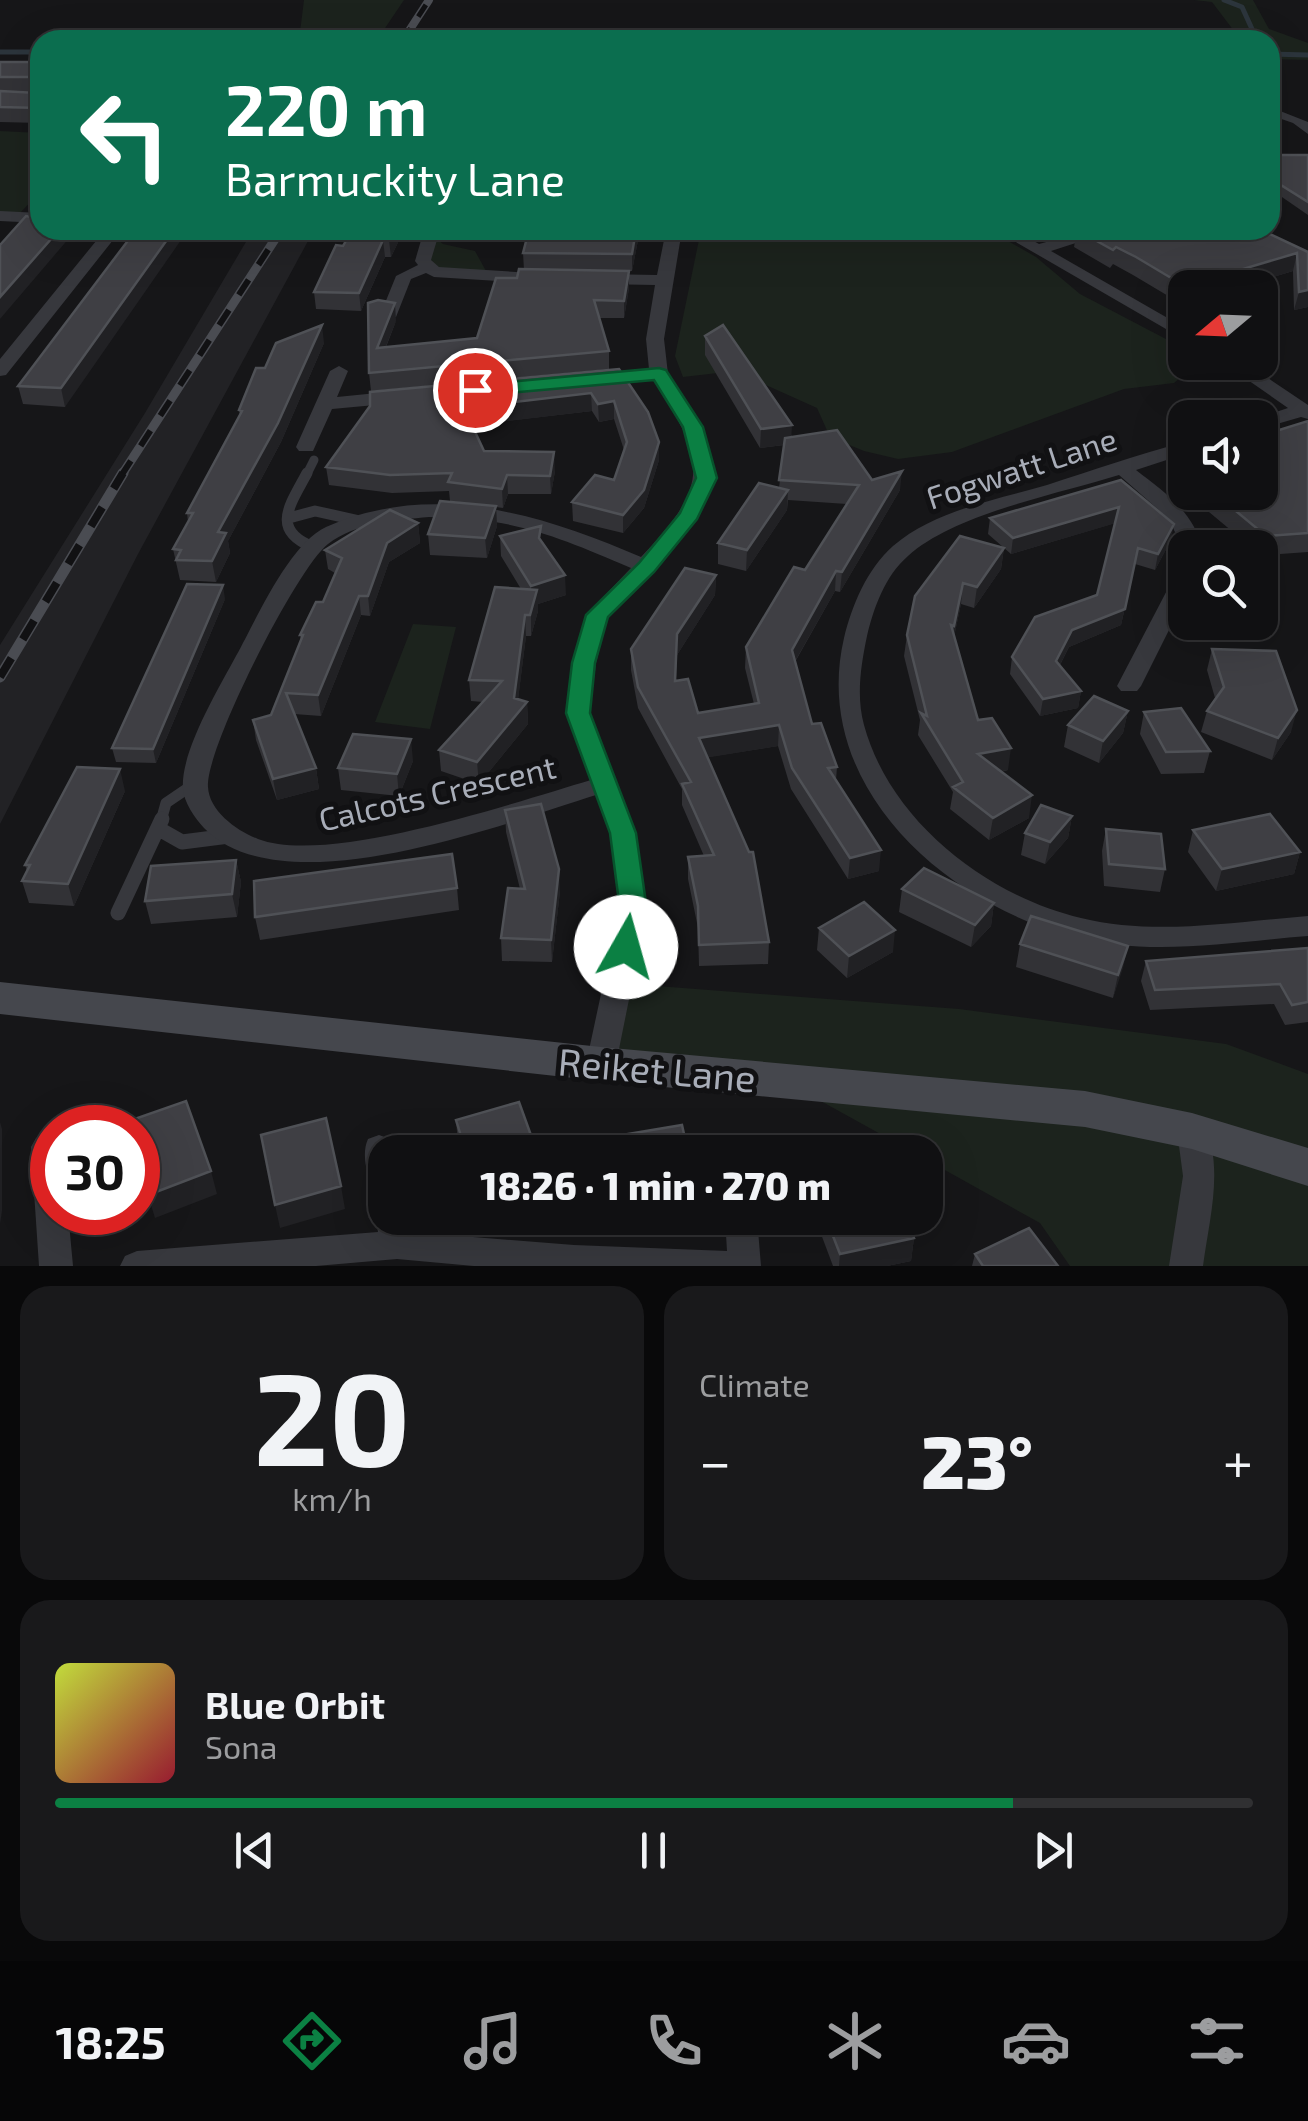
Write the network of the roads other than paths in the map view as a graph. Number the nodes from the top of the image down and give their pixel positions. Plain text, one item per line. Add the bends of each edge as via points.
1 (1280, 114) edge
2 (1305, 123) edge
3 (0, 216) edge
4 (30, 218) edge
5 (105, 240) edge
6 (428, 240) edge
7 (672, 240) edge
8 (1020, 240) edge
9 (1072, 240) edge
10 (1037, 250) junction
11 (426, 267) junction
12 (566, 279) edge
13 (586, 279) edge
14 (664, 280) junction
15 (390, 312) edge
16 (1168, 326) edge
17 (4, 361) edge
18 (339, 372) dead end
19 (659, 374) junction
20 (1259, 380) edge
21 (581, 381) edge
22 (425, 395) edge
23 (327, 404) junction
24 (1306, 411) edge
25 (1278, 419) edge
26 (1168, 453) edge
27 (310, 454) joint
28 (1122, 468) junction
29 (289, 518) junction
30 (360, 521) junction
31 (1186, 530) edge
32 (313, 547) junction
33 (647, 567) junction
34 (1168, 610) edge
35 (1129, 686) dead end
36 (194, 784) junction
37 (602, 785) junction
38 (159, 829) junction
39 (229, 836) junction
40 (118, 913) dead end
41 (1308, 926) edge
42 (0, 998) edge
43 (601, 1064) junction
44 (1192, 1131) junction
45 (1308, 1167) edge
46 (54, 1235) edge
47 (368, 1235) edge
48 (416, 1235) edge
49 (742, 1235) edge
50 (574, 1263) edge
51 (56, 1266) edge
52 (138, 1266) edge
53 (727, 1266) edge
54 (744, 1266) edge
55 (1186, 1266) edge

1 - 2 street
3 - 4 street
5 - 17 street
6 - 11 street
7 - 14 street
8 - 10 street
9 - 10 street
10 - 16 street
11 - 12 street via 446,274
11 - 15 street via 404,276
13 - 14 street
14 - 19 street
18 - 23 street
19 - 21 street
19 - 33 street via 693,427 706,478 690,514
20 - 24 street
22 - 23 street
23 - 27 street
24 - 25 street
26 - 28 street, Fogwatt Lane
27 - 29 lane
28 - 31 street
28 - 41 street, Fogwatt Lane via 941,524 886,562 849,647 847,717 863,766 912,832 947,860 1003,899 1073,926 1126,937
29 - 30 lane via 315,510
29 - 32 lane via 291,537
30 - 32 street
30 - 33 street via 429,512 491,514 530,521
32 - 36 street via 244,665
33 - 37 street via 597,615 584,663 578,713
34 - 35 street
36 - 38 lane via 166,803
36 - 39 street via 205,811
37 - 39 street, Calcots Crescent via 328,855 284,855
37 - 43 street via 623,833 634,910
38 - 39 lane, Calcots Crescent via 186,842
38 - 40 lane
42 - 43 street, Reiket Lane
43 - 44 street, Reiket Lane via 1084,1109
44 - 45 street, Reiket Lane
44 - 55 street via 1199,1176
46 - 51 street
47 - 52 street
48 - 50 street
49 - 54 street
50 - 53 street

